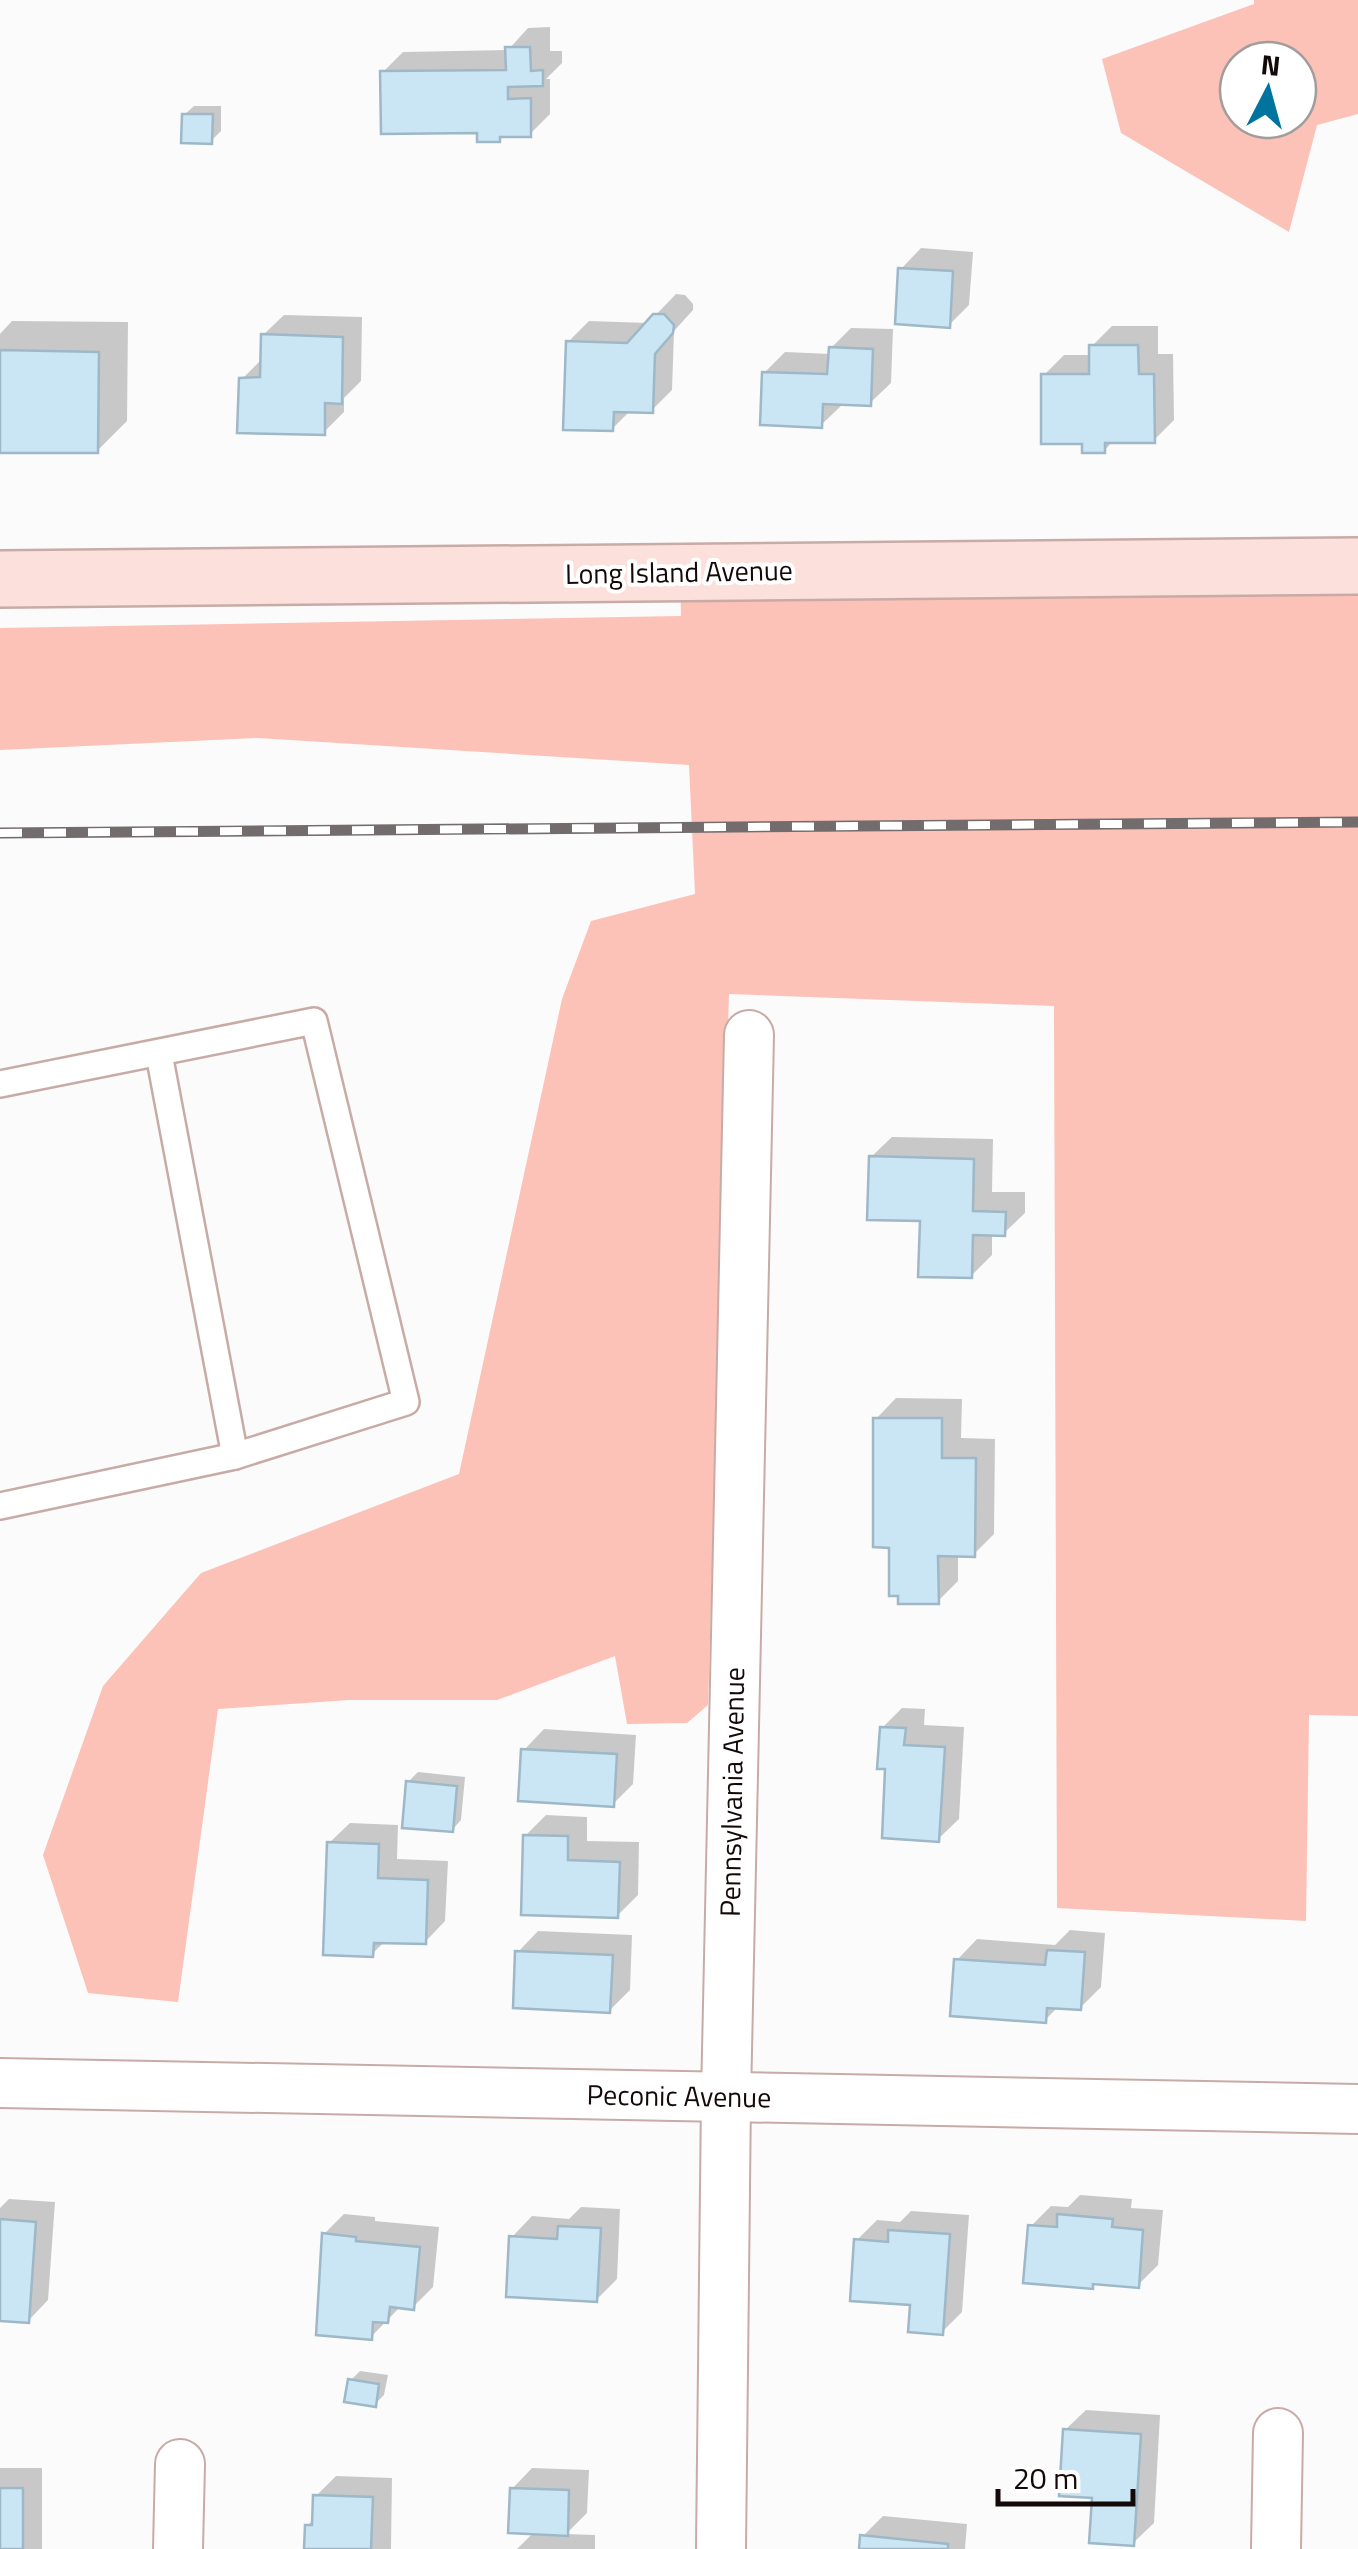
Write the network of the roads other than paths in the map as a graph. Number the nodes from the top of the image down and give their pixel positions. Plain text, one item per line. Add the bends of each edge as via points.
1 (1358, 566) edge
2 (0, 579) edge
3 (749, 1035) dead end
4 (160, 1054) junction
5 (0, 1084) edge
6 (234, 1456) junction
7 (0, 1506) edge
8 (0, 2082) edge
9 (726, 2096) junction
10 (1358, 2109) edge
11 (1278, 2433) dead end
12 (180, 2464) dead end
13 (178, 2549) edge
14 (720, 2549) edge
15 (1276, 2549) edge

1 - 2 street, Long Island Avenue
3 - 9 street, Pennsylvania Avenue
4 - 5 lane
4 - 6 lane
4 - 6 lane via 314,1021 406,1402
6 - 7 lane
8 - 9 street, Peconic Avenue
9 - 10 street, Peconic Avenue
9 - 14 street, Pennsylvania Avenue
11 - 15 street
12 - 13 street

